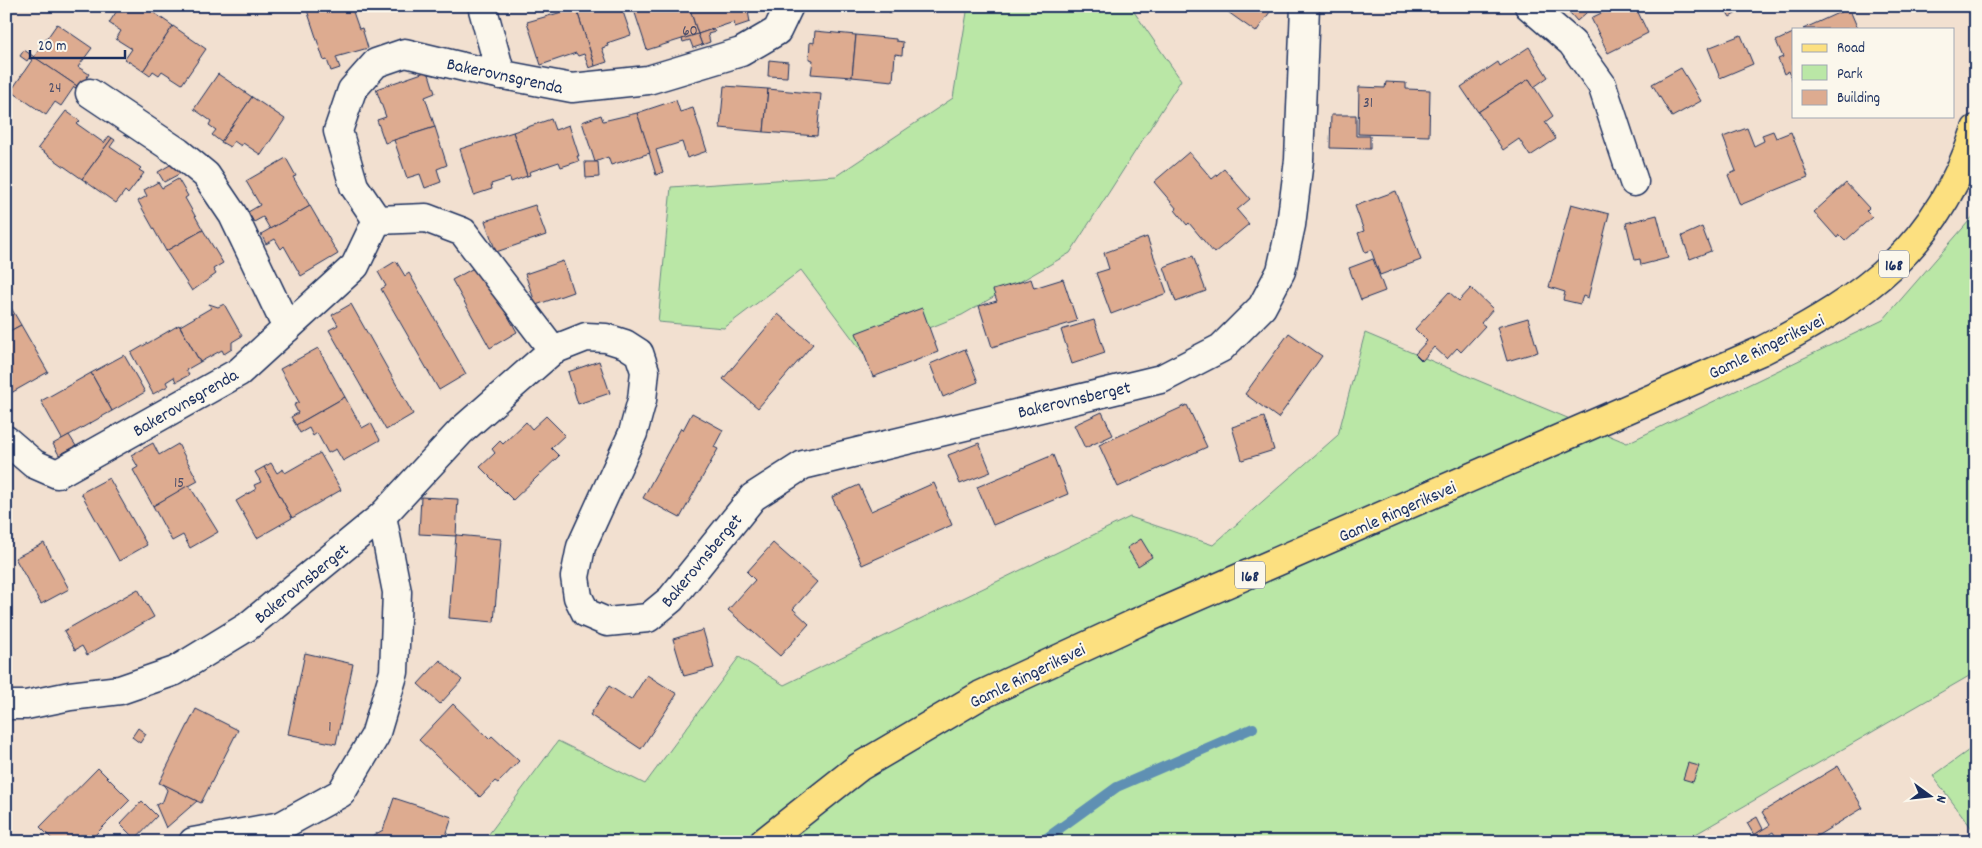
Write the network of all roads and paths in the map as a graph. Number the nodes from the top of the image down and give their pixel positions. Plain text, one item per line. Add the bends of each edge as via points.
1 (482, 6) edge
2 (789, 6) edge
3 (1306, 6) edge
4 (1529, 6) edge
5 (501, 75) junction
6 (90, 93) dead end
7 (1976, 129) edge
8 (1634, 182) dead end
9 (377, 220) junction
10 (287, 328) junction
11 (553, 350) junction
12 (6, 440) edge
13 (382, 516) junction
14 (6, 705) edge
15 (193, 842) edge
16 (764, 842) edge

1 - 5 street
2 - 5 street, Bakerovnsgrenda via 777,31 741,52 648,80 572,88
3 - 11 street, Bakerovnsberget via 1299,160 1291,225 1281,271 1262,308 1221,348 1161,379 804,465 753,498 671,600 648,618 607,622 586,613 578,598 575,577 581,547 633,433 642,400 645,371 638,353 625,344 606,338 586,337
4 - 8 street via 1572,43 1602,85
5 - 9 street, Bakerovnsgrenda via 405,52 376,63 352,90 338,131 354,186
6 - 10 street via 178,152 206,175 233,215
7 - 16 main road, Gamle Ringeriksvei / 168 via 1955,183 1912,245 1883,275 1818,322 1761,351 1136,624 981,696 859,767
9 - 10 street, Bakerovnsgrenda via 355,266
9 - 11 street via 426,218 463,232
10 - 12 street, Bakerovnsgrenda via 240,372 57,474 34,464
11 - 13 street, Bakerovnsberget via 461,431
13 - 14 street, Bakerovnsberget via 247,627 175,671 120,690 26,705
13 - 15 street via 397,592 394,672 375,736 341,794 281,826

